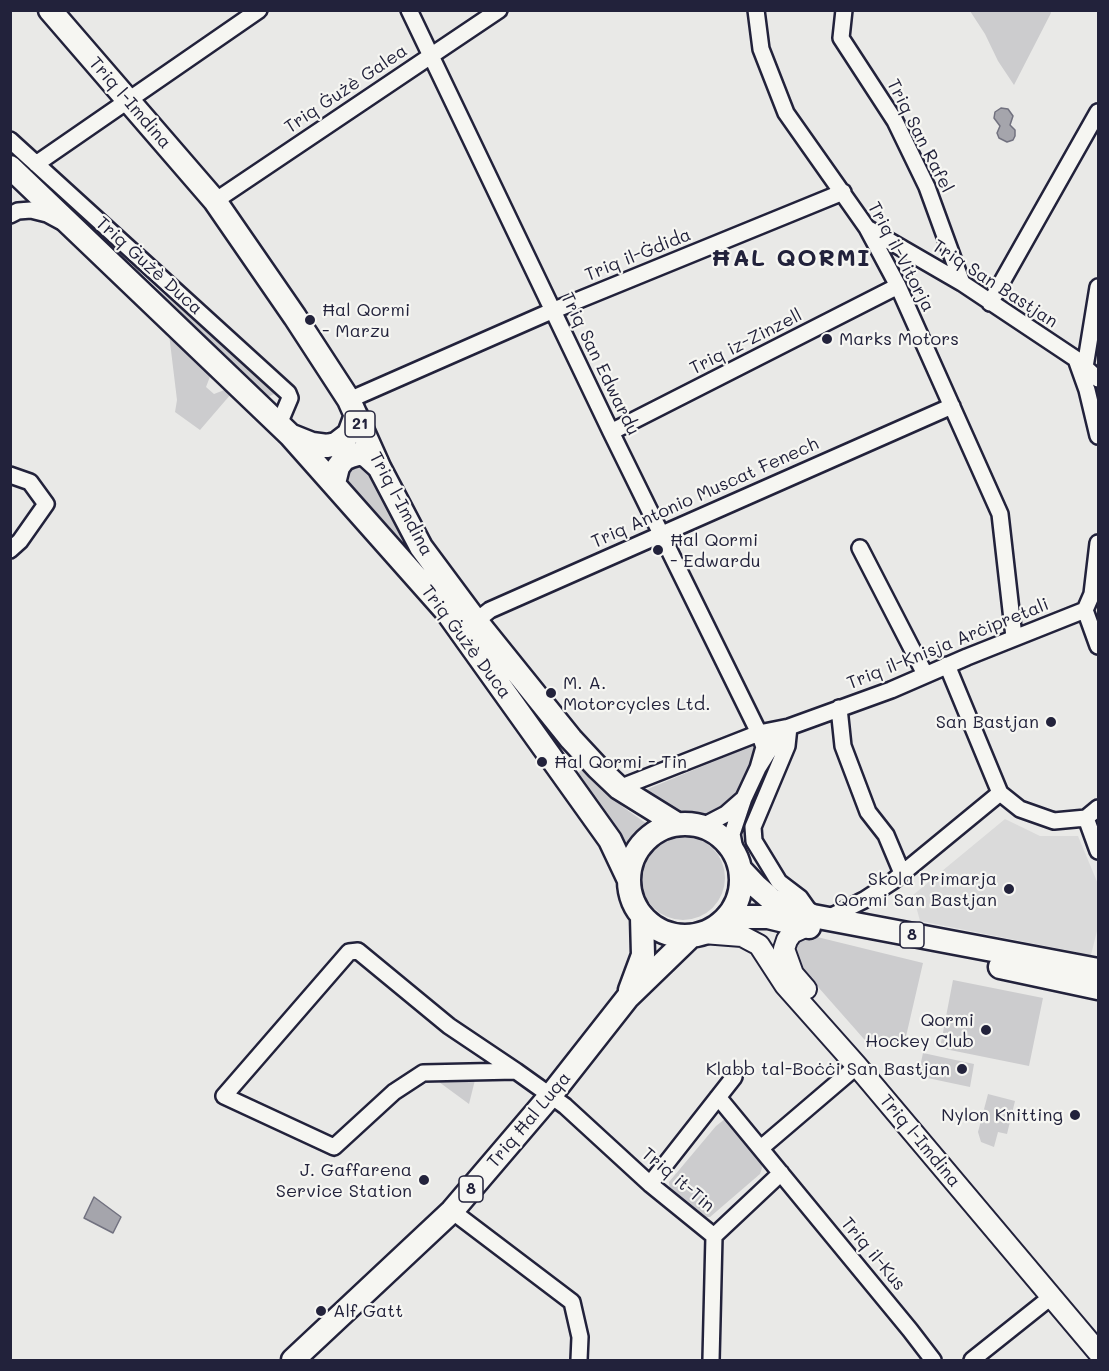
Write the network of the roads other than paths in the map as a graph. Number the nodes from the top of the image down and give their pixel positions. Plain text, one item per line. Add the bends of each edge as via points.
1 (50, 10) edge
2 (259, 10) edge
3 (409, 10) edge
4 (499, 10) edge
5 (756, 10) edge
6 (844, 10) edge
7 (432, 56) junction
8 (127, 102) junction
9 (1098, 112) edge
10 (10, 140) edge
11 (36, 164) junction
12 (10, 166) edge
13 (843, 192) junction
14 (215, 201) junction
15 (10, 215) edge
16 (867, 228) junction
17 (79, 231) junction
18 (962, 283) junction
19 (898, 286) junction
20 (1098, 287) edge
21 (990, 303) junction
22 (553, 311) junction
23 (1077, 361) junction
24 (1098, 379) edge
25 (952, 405) junction
26 (1095, 406) edge
27 (353, 407) junction
28 (284, 430) junction
29 (611, 432) junction
30 (1098, 436) edge
31 (379, 467) junction
32 (10, 475) edge
33 (334, 483) junction
34 (661, 534) junction
35 (860, 548) dead end
36 (10, 550) edge
37 (1097, 552) edge
38 (1084, 609) junction
39 (476, 621) junction
40 (1014, 637) junction
41 (1098, 646) edge
42 (947, 665) junction
43 (925, 674) junction
44 (839, 708) junction
45 (789, 727) junction
46 (759, 733) junction
47 (758, 768) junction
48 (620, 788) junction
49 (1000, 793) junction
50 (744, 798) junction
51 (1098, 808) edge
52 (1086, 818) junction
53 (677, 824) junction
54 (702, 826) junction
55 (1098, 851) edge
56 (738, 862) junction
57 (902, 873) junction
58 (628, 878) junction
59 (864, 900) junction
60 (642, 917) junction
61 (728, 917) junction
62 (816, 920) junction
63 (863, 926) junction
64 (697, 934) junction
65 (1098, 970) edge
66 (1098, 988) edge
67 (628, 997) junction
68 (857, 1066) junction
69 (516, 1071) junction
70 (734, 1077) dead end
71 (550, 1095) junction
72 (718, 1097) junction
73 (761, 1149) junction
74 (781, 1173) junction
75 (650, 1184) junction
76 (452, 1211) junction
77 (714, 1236) junction
78 (1051, 1297) junction
79 (1098, 1334) edge
80 (1098, 1352) edge
81 (293, 1360) edge
82 (579, 1360) edge
83 (711, 1360) edge
84 (933, 1360) edge
85 (972, 1360) edge

1 - 8 highway, Triq l-Imdina / 21
2 - 8 street
3 - 7 street, Triq San Edwardu
4 - 7 street, Triq Ġużè Galea
5 - 13 street, Triq il-Vitorja via 761,49 786,114
6 - 18 street, Triq San Rafel via 841,38 894,121 927,187
7 - 14 street, Triq Ġużè Galea
7 - 22 street, Triq San Edwardu
8 - 11 street
8 - 14 highway, Triq l-Imdina / 21
9 - 21 street
10 - 11 street, Triq Ġużè Duca
11 - 28 street, Triq Ġużè Duca via 288,393
12 - 17 highway, Triq Ġużè Duca
13 - 16 street, Triq il-Vitorja
13 - 22 street, Triq il-Ġdida
14 - 27 highway, Triq l-Imdina / 21
15 - 17 street via 31,210
16 - 18 street, Triq San Bastjan
16 - 19 street, Triq il-Vitorja
17 - 28 highway, Triq Ġużè Duca
18 - 21 street, Triq San Bastjan
19 - 25 street, Triq il-Vitorja
19 - 29 street, Triq iz-Zinzell
20 - 23 street via 1088,347
21 - 23 street, Triq San Bastjan
22 - 27 street, Triq il-Ġdida
22 - 29 street, Triq San Edwardu
23 - 24 street, Triq San Bastjan
23 - 26 street
25 - 34 street, Triq Antonio Muscat Fenech
25 - 40 street, Triq il-Vitorja via 1000,514
26 - 30 street
27 - 28 highway via 349,434 336,444 312,444
27 - 31 highway, Triq l-Imdina / 21
28 - 33 highway, Triq Ġużè Duca
29 - 34 street, Triq San Edwardu
31 - 33 highway via 360,453 351,456 338,467
31 - 39 highway, Triq l-Imdina / 21 via 421,547
32 - 36 street via 30,482 46,504
33 - 58 highway, Triq Ġużè Duca via 447,612 610,840
34 - 39 street, Triq Antonio Muscat Fenech via 490,610
34 - 46 street, Triq San Edwardu
35 - 43 street
37 - 38 street via 1092,594
38 - 40 street, Triq il-Knisja Arċipretali
38 - 41 street
39 - 48 highway, Triq l-Imdina / 21 via 571,739
40 - 42 street, Triq il-Knisja Arċipretali
42 - 43 street, Triq il-Knisja Arċipretali
42 - 49 street
43 - 44 street, Triq il-Knisja Arċipretali
44 - 45 street, Triq il-Knisja Arċipretali
44 - 57 street via 843,746 868,812 886,835
45 - 46 street, Triq il-Knisja Arċipretali
45 - 47 street
45 - 62 street via 787,746 753,827 754,841 779,882 800,898
46 - 47 street via 764,747
46 - 48 street, Triq il-Knisja Arċipretali
47 - 50 street
48 - 53 highway, Triq l-Imdina / 21
49 - 52 street via 1020,809 1054,821
49 - 57 street
50 - 54 street via 726,814
50 - 56 street via 732,834
51 - 52 street
52 - 55 street
53 - 54 highway, 8
53 - 58 highway, 8 via 658,830 643,842 632,859
54 - 56 highway, 8 via 727,843
56 - 61 highway via 741,888
56 - 62 highway, 8 via 772,900
57 - 59 street
58 - 60 highway, 8 via 634,905
59 - 62 street
59 - 63 street
60 - 64 highway via 674,936
60 - 67 highway, Triq Ħal Luqa / 8 via 643,955
61 - 62 highway, 8
61 - 64 highway, 8
62 - 63 highway, 8
62 - 66 highway, 8
62 - 79 main road, Triq l-Imdina via 787,940 784,950 793,974
63 - 65 highway, 8
64 - 67 highway, Triq Ħal Luqa / 8
64 - 68 main road, Triq l-Imdina via 742,936 759,945 785,985
67 - 71 highway, Triq Ħal Luqa / 8
68 - 73 street
68 - 78 main road, Triq l-Imdina
69 - 69 street, Triq it-Tin via 449,1026 358,951 349,952 224,1096 334,1147 394,1092 423,1073
69 - 71 street, Triq it-Tin
70 - 72 street
71 - 75 street, Triq it-Tin
71 - 76 highway, Triq Ħal Luqa / 8
72 - 73 street, Triq il-Kus
72 - 75 street
73 - 74 street, Triq il-Kus
74 - 77 street
74 - 84 street, Triq il-Kus
75 - 77 street, Triq it-Tin
76 - 81 highway, Triq Ħal Luqa / 8
76 - 82 street via 572,1302 580,1337
77 - 83 street, Triq it-Tin
78 - 80 main road, Triq l-Imdina
78 - 85 street

